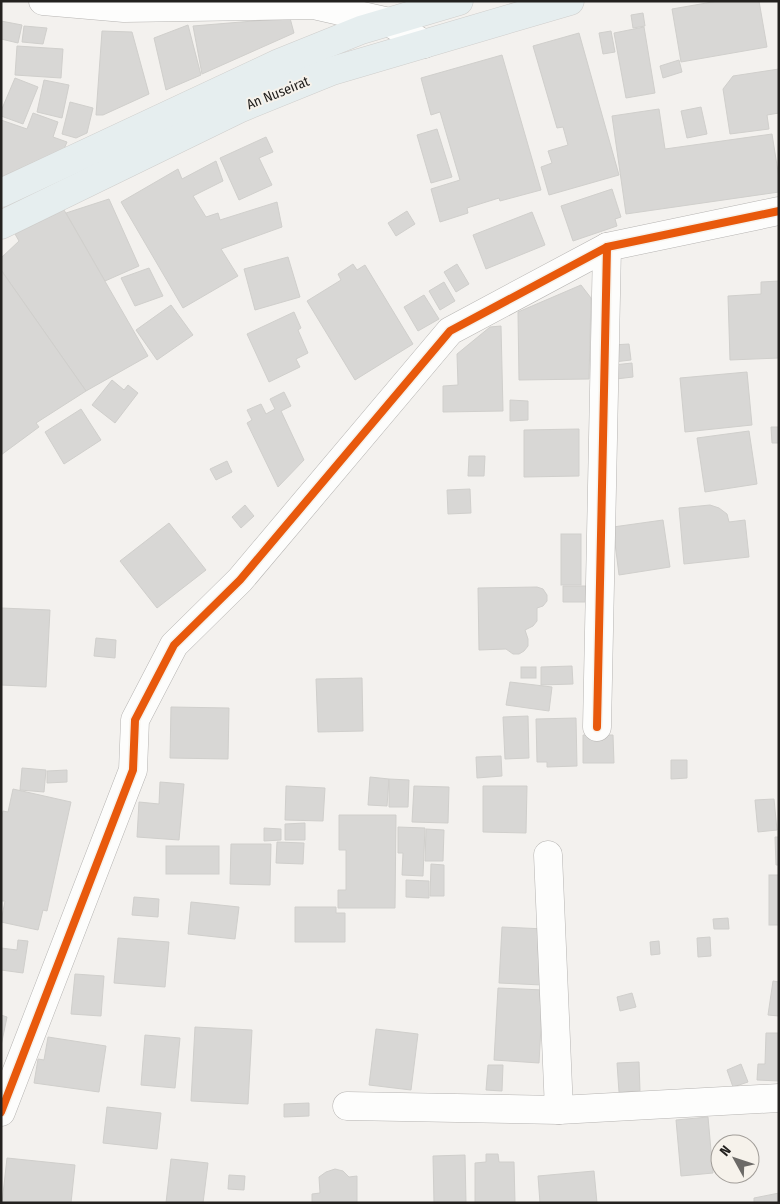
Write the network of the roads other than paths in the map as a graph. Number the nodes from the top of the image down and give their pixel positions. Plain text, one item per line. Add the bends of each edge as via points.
1 (42, 1) edge
2 (459, 1) edge
3 (570, 1) edge
4 (389, 22) junction
5 (424, 44) junction
6 (1, 193) edge
7 (779, 211) edge
8 (1, 225) edge
9 (607, 247) junction
10 (598, 727) dead end
11 (548, 855) dead end
12 (779, 1098) edge
13 (347, 1106) dead end
14 (559, 1110) junction
15 (1, 1112) edge

1 - 4 street via 124,8 314,5
2 - 4 main road, An Nuseirat
3 - 5 main road, An Nuseirat
4 - 5 street
4 - 6 main road, An Nuseirat via 279,63
5 - 8 main road, An Nuseirat via 332,71 241,108
7 - 9 street
9 - 10 street
9 - 15 street via 450,331 240,580 174,644 135,720 133,770
11 - 14 street
12 - 14 street
13 - 14 street

